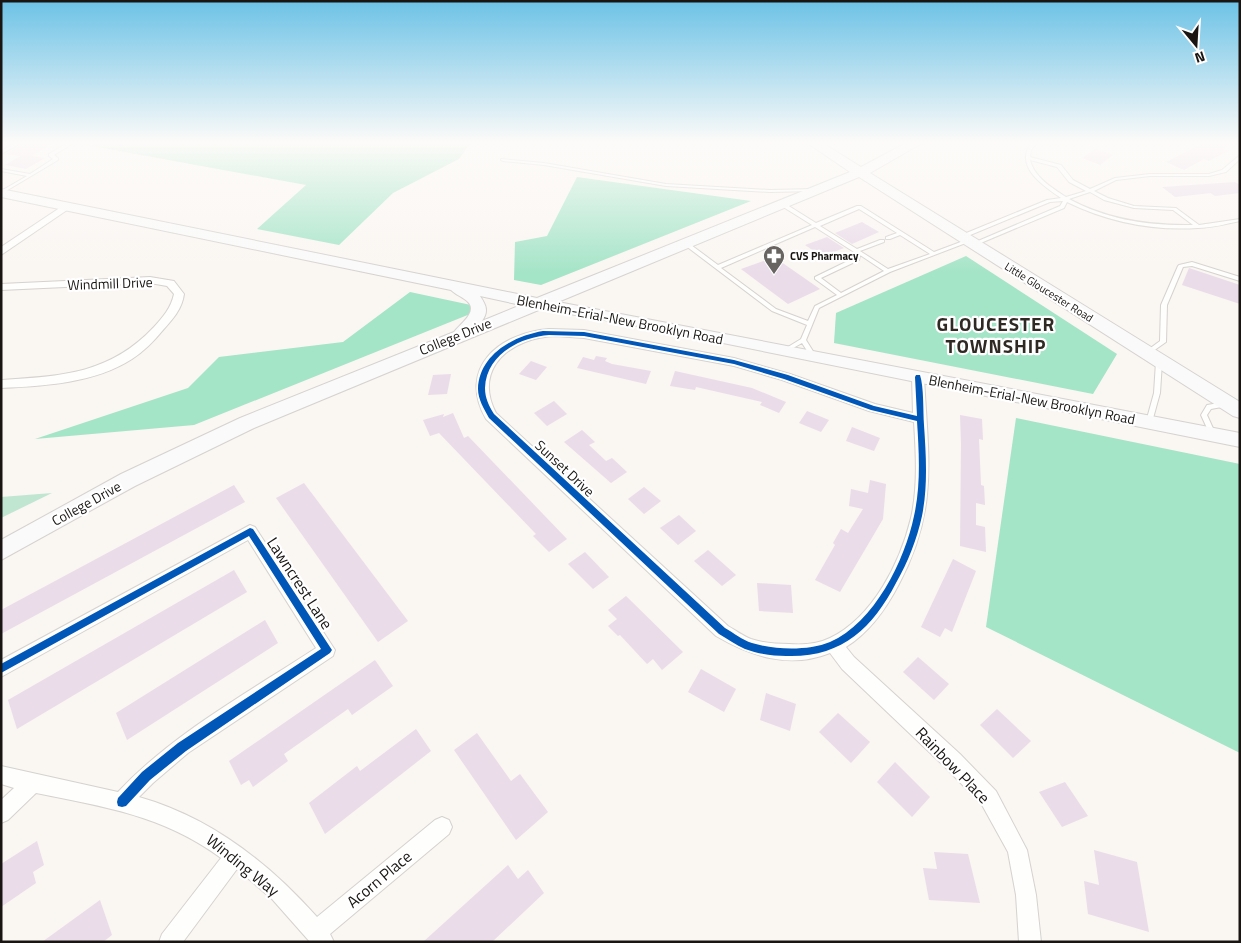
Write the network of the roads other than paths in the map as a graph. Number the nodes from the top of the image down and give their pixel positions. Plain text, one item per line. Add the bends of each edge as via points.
1 (13, 186) edge
2 (683, 186) edge
3 (827, 186) edge
4 (880, 186) edge
5 (1047, 186) edge
6 (1080, 186) edge
7 (1099, 186) edge
8 (817, 190) junction
9 (1088, 191) junction
10 (1, 193) edge
11 (1066, 199) junction
12 (782, 204) junction
13 (67, 206) junction
14 (1005, 219) junction
15 (1240, 220) edge
16 (816, 225) junction
17 (1017, 226) junction
18 (1198, 227) junction
19 (900, 233) junction
20 (888, 238) dead end
21 (882, 241) dead end
22 (967, 241) junction
23 (686, 243) junction
24 (856, 251) junction
25 (1, 252) edge
26 (934, 254) junction
27 (718, 267) junction
28 (888, 271) junction
29 (601, 277) junction
30 (1240, 279) edge
31 (439, 283) junction
32 (1, 287) edge
33 (841, 295) junction
34 (536, 303) junction
35 (628, 319) junction
36 (810, 324) junction
37 (461, 334) junction
38 (804, 340) junction
39 (786, 350) junction
40 (813, 356) junction
41 (1153, 358) junction
42 (918, 377) junction
43 (1, 384) edge
44 (1234, 408) edge
45 (919, 419) junction
46 (1150, 422) junction
47 (1213, 435) junction
48 (1240, 440) edge
49 (1, 551) edge
50 (834, 645) junction
51 (1, 670) edge
52 (1, 775) edge
53 (33, 783) junction
54 (122, 802) junction
55 (1, 814) edge
56 (442, 827) dead end
57 (235, 856) junction
58 (320, 937) edge
59 (170, 942) edge
60 (1030, 942) edge

1 - 10 lane
2 - 8 lane
3 - 8 main road, College Drive
4 - 22 main road, Little Gloucester Road
5 - 11 lane
6 - 9 lane
7 - 9 lane
8 - 12 main road, College Drive
9 - 11 lane
9 - 18 lane via 1134,207 1174,209
10 - 13 main road, Blenheim-Erial-New Brooklyn Road
11 - 14 lane via 1049,201
11 - 17 lane via 1062,207
11 - 18 lane via 1116,219 1158,227
12 - 16 lane
12 - 23 main road, College Drive
13 - 25 street
13 - 31 main road, Blenheim-Erial-New Brooklyn Road
14 - 17 lane
14 - 22 lane
15 - 18 lane
16 - 19 lane via 858,207
16 - 24 lane
16 - 27 lane
17 - 22 lane
19 - 20 lane
19 - 26 lane
21 - 24 lane
22 - 26 lane
22 - 41 main road, Little Gloucester Road
23 - 27 lane
23 - 29 main road, College Drive
24 - 28 lane
24 - 33 lane via 857,259 817,278
26 - 28 lane
27 - 36 lane via 774,310
28 - 33 lane
29 - 34 main road, College Drive
29 - 35 main road via 590,286 590,299 606,311
30 - 41 lane via 1192,264 1181,266 1164,306 1163,342
31 - 34 main road, Blenheim-Erial-New Brooklyn Road
31 - 37 main road via 465,292 479,308 478,315
32 - 43 street, Windmill Drive via 150,280 170,283 179,294 174,311 144,344 127,357 90,371 36,382
33 - 36 lane via 817,307
34 - 35 main road, Blenheim-Erial-New Brooklyn Road
34 - 37 main road, College Drive
35 - 39 main road, Blenheim-Erial-New Brooklyn Road
36 - 38 lane
37 - 49 main road, College Drive via 246,422 128,480
38 - 39 lane
38 - 40 lane
39 - 40 main road, Blenheim-Erial-New Brooklyn Road
40 - 42 main road, Blenheim-Erial-New Brooklyn Road
41 - 44 main road, Little Gloucester Road
41 - 46 lane via 1156,393
42 - 45 street, Sunset Drive
42 - 46 main road, Blenheim-Erial-New Brooklyn Road
44 - 47 lane via 1210,407 1204,415
45 - 50 street, Sunset Drive via 922,483 918,517 898,574 881,603 849,637
45 - 50 street, Sunset Drive via 874,408 734,362 584,334 544,333 511,343 495,356 482,378 481,397 490,416 722,631 751,646 779,651 810,651
46 - 47 main road, Blenheim-Erial-New Brooklyn Road
47 - 48 main road, Blenheim-Erial-New Brooklyn Road
50 - 60 street, Rainbow Place via 848,663 989,798 1017,850 1026,895
51 - 54 street, Lawncrest Lane via 250,531 327,650 182,747 146,776
52 - 53 street, Winding Way
53 - 54 street, Winding Way
53 - 55 street
54 - 57 street, Winding Way via 183,822
56 - 58 street, Acorn Place
57 - 58 street, Winding Way via 299,911
57 - 59 street

